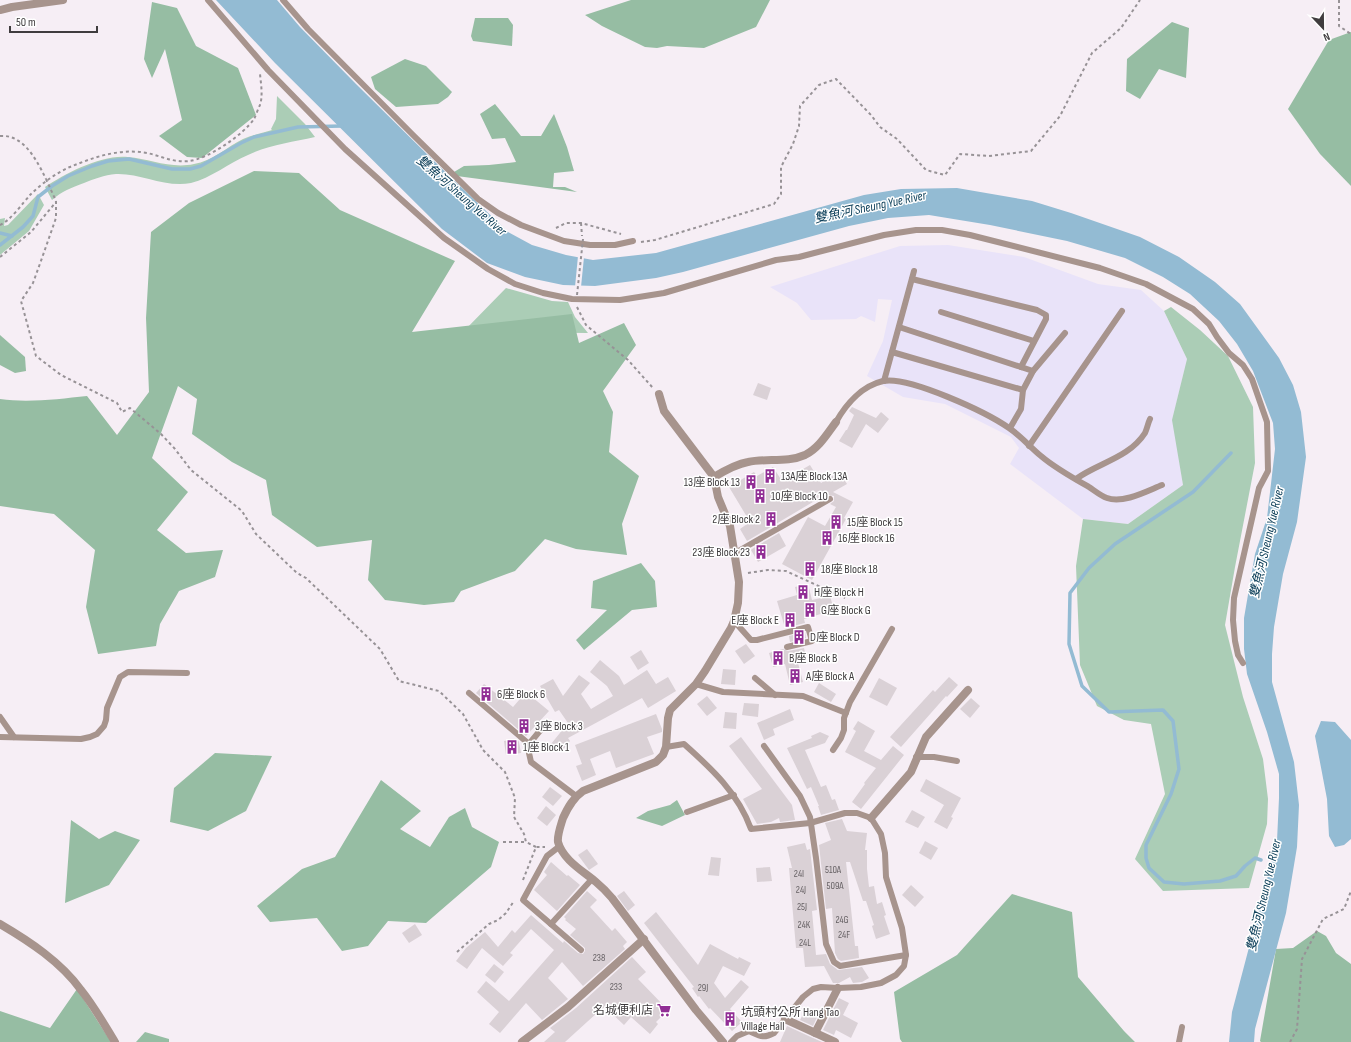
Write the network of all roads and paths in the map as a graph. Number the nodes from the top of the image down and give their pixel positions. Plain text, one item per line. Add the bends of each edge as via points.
1 (63, 0) edge
2 (208, 0) edge
3 (283, 0) edge
4 (1140, 0) edge
5 (1339, 0) edge
6 (0, 10) edge
7 (1351, 34) edge
8 (260, 60) junction
9 (0, 136) edge
10 (46, 180) junction
11 (56, 201) junction
12 (581, 223) junction
13 (0, 225) edge
14 (550, 229) dead end
15 (633, 241) junction
16 (0, 258) edge
17 (914, 271) dead end
18 (912, 279) junction
19 (576, 297) junction
20 (1122, 311) dead end
21 (941, 312) dead end
22 (899, 327) junction
23 (1065, 333) dead end
24 (1034, 341) junction
25 (892, 352) junction
26 (1021, 367) junction
27 (1033, 371) junction
28 (884, 381) junction
29 (1023, 390) junction
30 (659, 394) joint
31 (1150, 419) dead end
32 (836, 422) joint
33 (1010, 428) junction
34 (1029, 446) junction
35 (714, 476) junction
36 (1076, 479) junction
37 (1162, 485) dead end
38 (830, 499) dead end
39 (735, 553) junction
40 (739, 575) junction
41 (845, 598) dead end
42 (734, 622) junction
43 (892, 629) dead end
44 (787, 647) dead end
45 (1243, 663) dead end
46 (187, 673) dead end
47 (755, 678) dead end
48 (696, 684) junction
49 (968, 690) dead end
50 (469, 693) dead end
51 (775, 695) junction
52 (846, 714) junction
53 (0, 717) edge
54 (543, 727) dead end
55 (0, 737) edge
56 (14, 737) junction
57 (529, 744) junction
58 (764, 746) dead end
59 (666, 747) junction
60 (833, 750) dead end
61 (916, 757) junction
62 (957, 761) dead end
63 (734, 795) junction
64 (576, 796) junction
65 (687, 812) dead end
66 (872, 818) junction
67 (810, 823) junction
68 (503, 842) dead end
69 (526, 842) junction
70 (560, 846) junction
71 (536, 847) junction
72 (592, 879) junction
73 (522, 881) dead end
74 (1351, 891) edge
75 (514, 901) dead end
76 (0, 924) edge
77 (551, 924) junction
78 (644, 940) junction
79 (581, 950) dead end
80 (457, 952) dead end
81 (906, 955) junction
82 (838, 988) junction
83 (785, 1019) junction
84 (1182, 1027) dead end
85 (815, 1033) junction
86 (115, 1042) edge
87 (522, 1042) edge
88 (723, 1042) edge
89 (731, 1042) edge
90 (835, 1042) edge
91 (1179, 1042) edge
92 (1290, 1042) edge

1 - 6 street
2 - 8 lane
3 - 15 lane via 308,29 413,135 478,199 498,213 521,225 564,241 590,245 616,245
4 - 15 path via 1121,28 1092,53 1060,116 1031,151 989,156 960,154 945,175 926,170 897,139 880,127 836,79 819,85 800,106 799,126 781,167 781,194 774,204 655,240
5 - 7 path via 1339,26
8 - 10 path via 260,103 254,119 242,132 201,158 177,162 146,153 121,152 97,156
8 - 19 lane via 345,149 444,238 488,269 515,284 564,298
9 - 10 path via 19,142 29,150
10 - 11 path, bridge
10 - 13 path
11 - 16 path via 31,232
11 - 69 path via 56,218 33,283 21,301 36,356 61,375 117,403 122,412 130,408 175,449 191,470 242,511 256,534 380,649 399,681 439,692 463,714 483,750 505,772 515,798 514,817
12 - 14 path via 566,223 556,229
12 - 15 path via 626,236
12 - 19 path, bridge via 582,239
17 - 18 lane
18 - 22 lane
18 - 24 lane via 1037,310 1046,316 1046,319
19 - 30 path via 578,311 586,325 628,360
19 - 45 lane via 620,300 664,293 776,260 798,257 884,235 936,230 970,235 1100,268 1146,284 1175,299 1209,324 1229,353 1243,365 1252,379 1267,422 1268,471 1259,488 1234,598 1235,641
20 - 34 lane
21 - 24 lane
22 - 25 lane
22 - 26 lane
23 - 27 lane
24 - 26 lane
25 - 28 lane
25 - 29 lane
26 - 27 lane
27 - 29 lane
28 - 32 lane via 863,390 842,411
28 - 33 lane via 939,393
29 - 33 lane via 1021,409
30 - 35 street via 664,411
31 - 36 lane via 1145,433 1132,447 1119,457
32 - 35 street via 821,443 806,455 791,459 748,462
33 - 34 lane
34 - 36 lane
35 - 39 street via 718,497 730,526
36 - 37 lane via 1108,499 1126,499
38 - 39 lane
39 - 40 street
40 - 41 path via 783,570
40 - 42 street
42 - 44 lane via 751,640 808,627 812,641
42 - 48 street
43 - 52 lane via 850,702
46 - 56 lane via 128,672 123,675 107,708 102,730 90,737
47 - 51 lane
48 - 51 lane via 723,692
48 - 59 street via 668,714
49 - 61 street via 926,737
50 - 57 lane
51 - 52 lane via 803,696
52 - 60 lane via 844,730
53 - 56 lane
54 - 57 lane
55 - 56 lane
57 - 64 lane via 531,762
58 - 67 lane via 800,796 810,817
59 - 63 lane via 684,744 712,769
59 - 64 street via 656,762
61 - 62 lane
61 - 66 street via 911,772
63 - 65 lane
63 - 67 lane via 751,829
64 - 70 street via 560,828
66 - 67 lane via 857,813 845,813
66 - 81 lane via 881,834 886,877 902,928
67 - 81 lane via 826,944 834,962 840,966
68 - 69 path
69 - 71 path
70 - 71 path
70 - 72 street via 564,854
70 - 77 lane via 548,856 523,900
71 - 73 path
72 - 77 lane
72 - 78 street via 612,898
74 - 92 path via 1344,909 1323,918 1302,959 1297,1029
75 - 80 path via 506,913
76 - 86 street via 38,948 70,976
77 - 79 lane
78 - 87 street via 568,1007
78 - 88 street
81 - 82 lane via 904,966 896,975 881,983
82 - 83 lane via 813,989
82 - 85 street
83 - 85 street
83 - 89 lane via 774,1033 768,1036 762,1037 749,1031
84 - 91 lane
85 - 90 street

